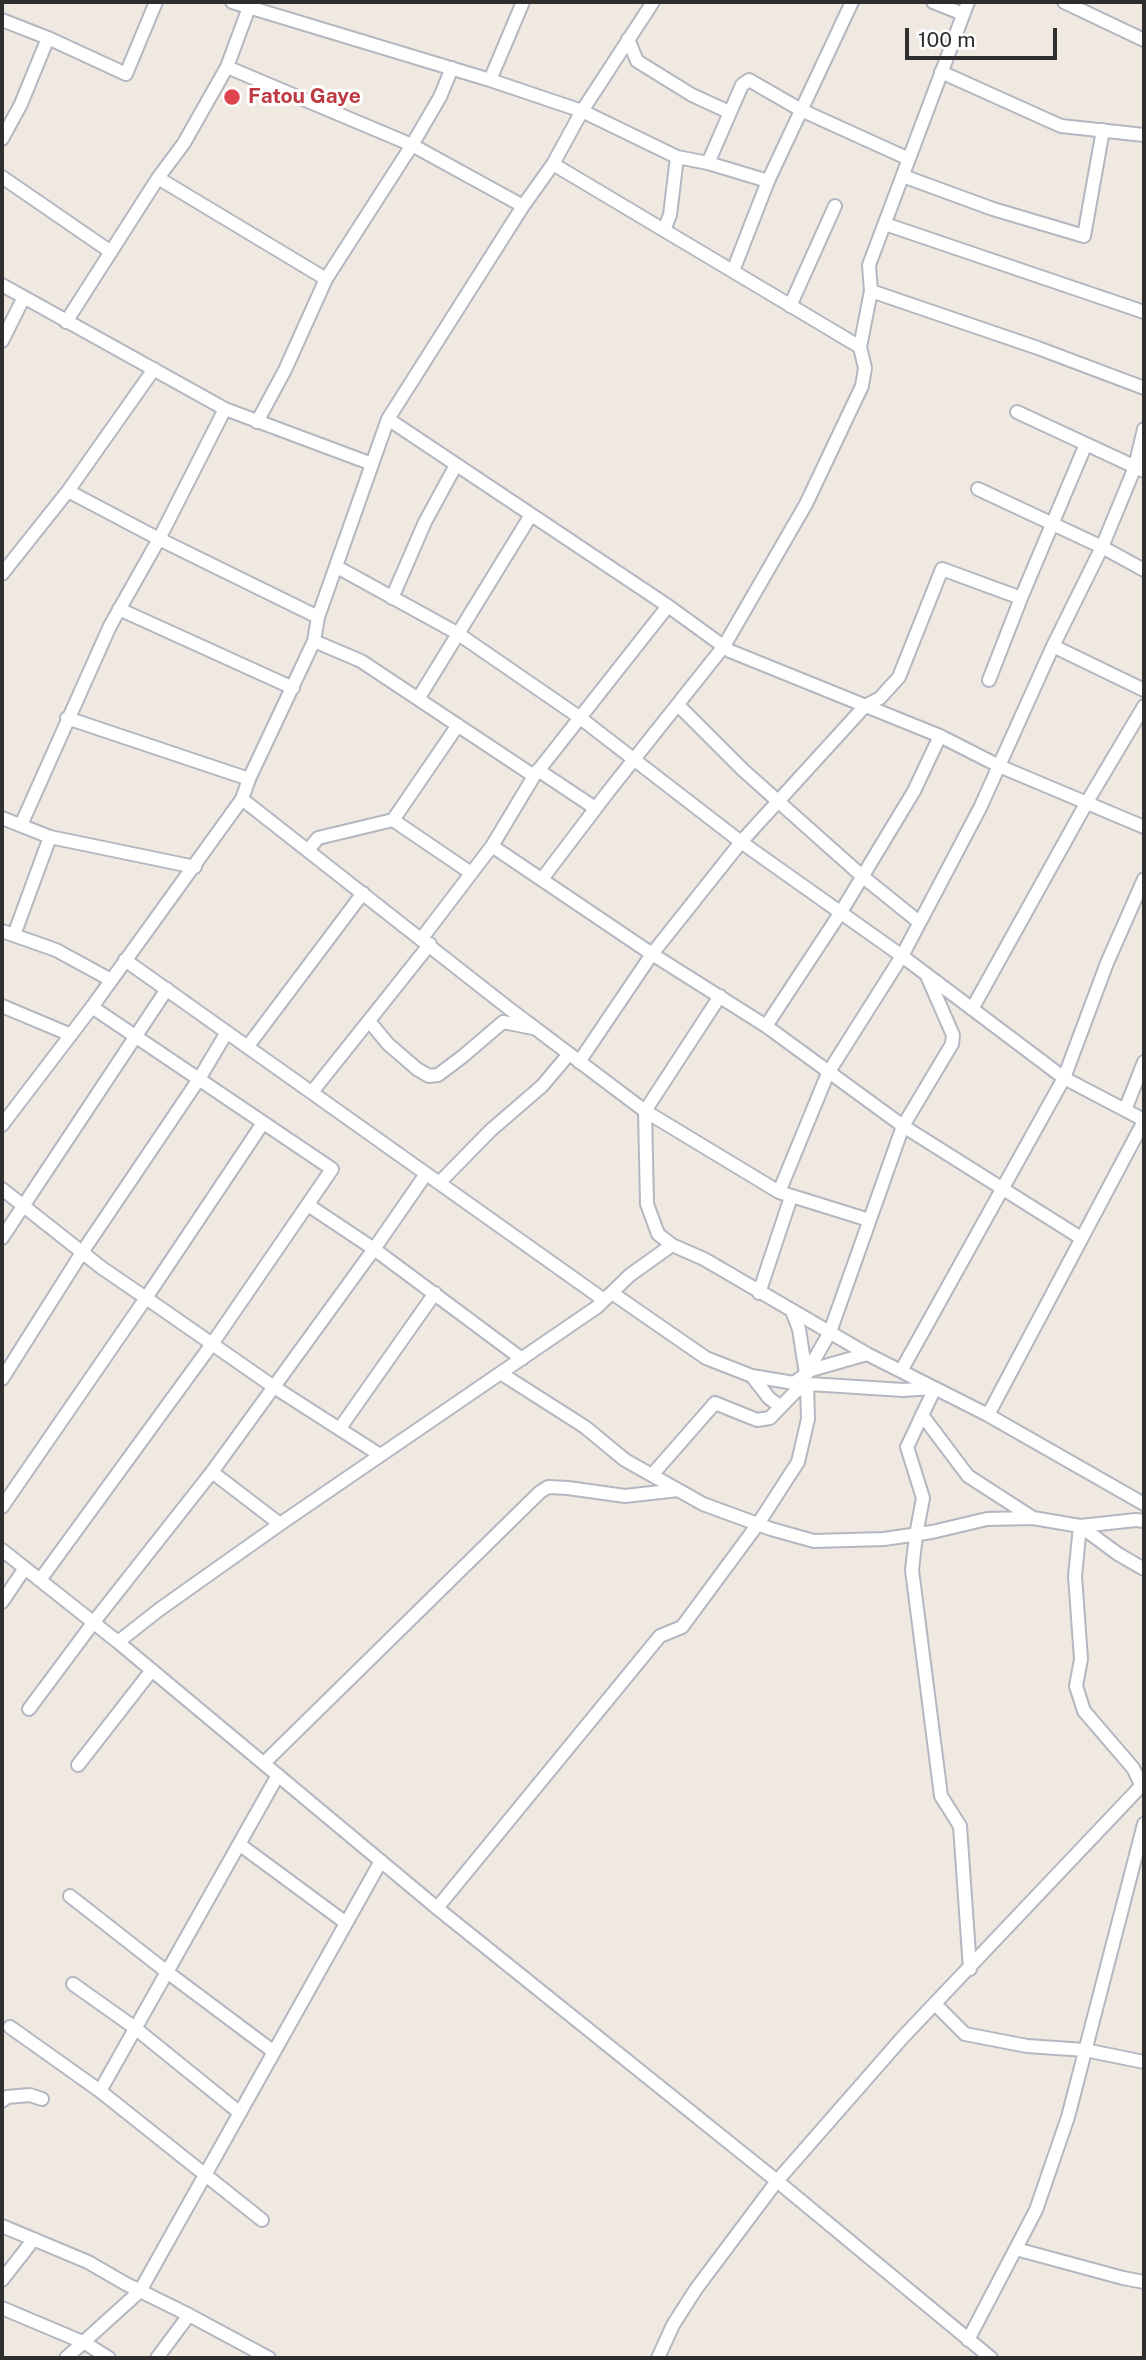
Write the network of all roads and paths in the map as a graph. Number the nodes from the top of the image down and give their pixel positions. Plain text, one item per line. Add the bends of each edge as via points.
1 (156, 2) edge
2 (232, 2) edge
3 (523, 2) edge
4 (653, 2) edge
5 (852, 2) edge
6 (933, 2) edge
7 (1064, 2) edge
8 (250, 5) edge
9 (965, 8) edge
10 (2, 20) edge
11 (48, 38) junction
12 (628, 40) junction
13 (1144, 40) edge
14 (227, 67) junction
15 (453, 68) junction
16 (941, 72) junction
17 (490, 80) junction
18 (801, 110) junction
19 (582, 111) junction
20 (729, 112) junction
21 (1103, 130) junction
22 (1144, 135) edge
23 (2, 139) edge
24 (412, 145) junction
25 (677, 157) junction
26 (909, 159) junction
27 (708, 163) junction
28 (553, 164) junction
29 (903, 176) junction
30 (2, 177) edge
31 (158, 178) junction
32 (768, 181) junction
33 (523, 206) junction
34 (835, 206) dead end
35 (885, 224) junction
36 (664, 230) junction
37 (111, 252) junction
38 (733, 271) junction
39 (327, 279) junction
40 (2, 285) edge
41 (871, 291) junction
42 (23, 299) junction
43 (790, 306) junction
44 (1144, 312) edge
45 (66, 322) junction
46 (2, 341) edge
47 (860, 347) junction
48 (154, 369) junction
49 (1144, 388) edge
50 (225, 409) junction
51 (1017, 412) dead end
52 (388, 419) junction
53 (257, 422) junction
54 (1144, 429) edge
55 (1086, 444) junction
56 (372, 464) junction
57 (456, 465) junction
58 (1140, 469) edge
59 (978, 489) dead end
60 (68, 491) junction
61 (531, 515) junction
62 (1052, 523) junction
63 (159, 539) junction
64 (1102, 547) junction
65 (6, 556) edge
66 (337, 567) junction
67 (1144, 570) edge
68 (2, 574) edge
69 (392, 597) junction
70 (1021, 598) junction
71 (668, 606) junction
72 (119, 609) junction
73 (318, 617) junction
74 (457, 633) junction
75 (314, 641) junction
76 (723, 646) junction
77 (1053, 646) junction
78 (989, 680) dead end
79 (293, 688) junction
80 (1144, 690) edge
81 (418, 699) junction
82 (678, 705) junction
83 (865, 706) junction
84 (1144, 706) edge
85 (579, 717) junction
86 (67, 718) junction
87 (458, 725) junction
88 (940, 736) junction
89 (634, 761) junction
90 (999, 766) junction
91 (536, 773) junction
92 (249, 779) junction
93 (242, 799) junction
94 (779, 800) junction
95 (1087, 802) junction
96 (595, 808) junction
97 (2, 818) edge
98 (393, 820) junction
99 (21, 825) junction
100 (1144, 827) edge
101 (50, 836) junction
102 (741, 842) junction
103 (492, 846) junction
104 (309, 849) junction
105 (195, 867) junction
106 (471, 873) junction
107 (862, 876) junction
108 (542, 879) junction
109 (1143, 885) edge
110 (363, 893) junction
111 (841, 912) junction
112 (919, 922) junction
113 (8, 933) edge
114 (426, 941) junction
115 (652, 954) junction
116 (902, 956) junction
117 (125, 960) junction
118 (927, 975) junction
119 (111, 980) junction
120 (167, 989) junction
121 (720, 996) junction
122 (2, 1006) edge
123 (92, 1007) junction
124 (972, 1009) junction
125 (369, 1021) junction
126 (766, 1026) junction
127 (536, 1029) junction
128 (227, 1032) junction
129 (71, 1035) junction
130 (135, 1035) junction
131 (248, 1046) junction
132 (574, 1058) junction
133 (1144, 1062) edge
134 (828, 1073) junction
135 (1064, 1078) junction
136 (199, 1079) junction
137 (312, 1092) junction
138 (1125, 1110) junction
139 (645, 1111) junction
140 (1144, 1121) edge
141 (263, 1123) junction
142 (2, 1125) edge
143 (903, 1126) junction
144 (426, 1174) junction
145 (439, 1183) junction
146 (2, 1189) edge
147 (1004, 1190) junction
148 (785, 1195) junction
149 (23, 1205) junction
150 (308, 1205) junction
151 (869, 1220) junction
152 (2, 1238) edge
153 (1081, 1238) junction
154 (672, 1245) junction
155 (374, 1249) junction
156 (83, 1251) junction
157 (435, 1293) junction
158 (759, 1293) junction
159 (608, 1296) junction
160 (146, 1298) junction
161 (792, 1311) junction
162 (830, 1332) junction
163 (212, 1344) junction
164 (867, 1354) junction
165 (522, 1359) junction
166 (901, 1371) junction
167 (502, 1374) junction
168 (752, 1376) junction
169 (2, 1379) edge
170 (802, 1380) junction
171 (274, 1387) junction
172 (935, 1388) junction
173 (781, 1408) junction
174 (922, 1415) junction
175 (988, 1415) junction
176 (340, 1428) junction
177 (380, 1455) junction
178 (212, 1472) junction
179 (652, 1475) junction
180 (678, 1490) junction
181 (1144, 1504) edge
182 (2, 1507) edge
183 (1033, 1518) junction
184 (1144, 1521) edge
185 (280, 1524) junction
186 (758, 1524) junction
187 (1080, 1527) junction
188 (916, 1535) junction
189 (2, 1550) edge
190 (25, 1568) junction
191 (1144, 1569) edge
192 (40, 1580) junction
193 (2, 1602) edge
194 (93, 1623) junction
195 (118, 1642) junction
196 (152, 1670) junction
197 (29, 1709) dead end
198 (264, 1763) junction
199 (78, 1765) dead end
200 (278, 1776) junction
201 (1143, 1784) edge
202 (1144, 1824) edge
203 (239, 1844) junction
204 (381, 1861) junction
205 (70, 1896) dead end
206 (437, 1909) junction
207 (346, 1923) junction
208 (970, 1969) junction
209 (167, 1972) junction
210 (74, 1984) dead end
211 (936, 2005) junction
212 (10, 2027) dead end
213 (135, 2028) junction
214 (1085, 2050) junction
215 (274, 2052) junction
216 (1144, 2062) edge
217 (100, 2091) junction
218 (42, 2099) dead end
219 (2, 2101) edge
220 (240, 2113) junction
221 (205, 2176) junction
222 (777, 2180) junction
223 (262, 2220) dead end
224 (2, 2226) edge
225 (34, 2239) junction
226 (1016, 2249) junction
227 (2, 2280) edge
228 (1144, 2282) edge
229 (140, 2291) junction
230 (2, 2308) edge
231 (189, 2315) junction
232 (968, 2340) junction
233 (85, 2343) junction
234 (66, 2358) edge
235 (109, 2358) edge
236 (157, 2358) edge
237 (269, 2358) edge
238 (658, 2358) edge
239 (991, 2358) edge

1 - 11 street via 127,74
2 - 8 street
3 - 17 street
4 - 12 street
5 - 18 street
6 - 9 street
7 - 13 street
8 - 14 street
8 - 15 street
9 - 16 street
10 - 11 street
11 - 23 street
12 - 19 street
12 - 20 street via 637,61
14 - 24 street
14 - 31 street via 184,144
15 - 17 street
15 - 24 street
16 - 21 street via 1061,126
16 - 26 street
17 - 19 street
18 - 20 street via 749,80
18 - 26 street
18 - 32 street
19 - 25 street
19 - 28 street
20 - 27 street
21 - 22 street
21 - 29 street via 1084,236
24 - 33 street
24 - 39 street
25 - 27 street
25 - 36 street
26 - 29 street
27 - 32 street
28 - 33 street
28 - 36 street
29 - 35 street
30 - 37 street
31 - 37 street
31 - 39 street
32 - 38 street
33 - 52 street
34 - 43 street
35 - 41 street via 869,265
35 - 44 street
36 - 38 street
37 - 45 street
38 - 43 street
39 - 53 street
40 - 42 street
41 - 47 street
41 - 49 street
42 - 45 street
42 - 46 street
43 - 47 street
45 - 48 street
47 - 76 street via 865,368 862,386 806,504
48 - 50 street
48 - 60 street
50 - 53 street
50 - 63 street
51 - 55 street
52 - 56 street
52 - 57 street
53 - 56 street
54 - 58 street
55 - 58 street
55 - 62 street
56 - 66 street
57 - 61 street
57 - 69 street
58 - 64 street
59 - 62 street
60 - 63 street
60 - 65 street
61 - 71 street
61 - 74 street
62 - 64 street
62 - 70 street
63 - 72 street
63 - 73 street
64 - 67 street
64 - 77 street
65 - 68 street
66 - 69 street
66 - 73 street
69 - 74 street
70 - 78 street
70 - 83 street via 942,569 899,677 880,698
71 - 76 street
71 - 85 street
72 - 79 street
72 - 86 street
73 - 75 street
74 - 81 street
74 - 85 street
75 - 79 street
75 - 81 street via 361,661
76 - 82 street
76 - 83 street
77 - 80 street
77 - 90 street
79 - 92 street
81 - 87 street
82 - 89 street
82 - 94 street
83 - 88 street
83 - 94 street
84 - 95 street
85 - 89 street
85 - 91 street
86 - 92 street
86 - 99 street
87 - 91 street
87 - 98 street
88 - 90 street
88 - 107 street via 914,792
89 - 96 street
89 - 102 street
90 - 95 street
90 - 112 street
91 - 96 street
91 - 103 street
92 - 93 street
93 - 104 street
93 - 105 street
94 - 102 street
94 - 107 street
95 - 100 street
95 - 124 street
96 - 108 street
97 - 99 street
98 - 104 street via 318,838
98 - 106 street
99 - 101 street
101 - 105 street
101 - 113 street
102 - 111 street
102 - 115 street
103 - 106 street
103 - 108 street
104 - 110 street
105 - 117 street
106 - 114 street
107 - 111 street
107 - 112 street
108 - 115 street
109 - 135 street via 1107,963
110 - 114 street
110 - 131 street
111 - 116 street
111 - 126 street
112 - 116 street
113 - 119 street via 56,950
114 - 125 street
114 - 127 street
115 - 121 street
115 - 132 street
116 - 118 street
116 - 134 street
117 - 119 street
117 - 120 street
118 - 124 street
118 - 143 street via 953,1035 952,1044
119 - 123 street
120 - 128 street
120 - 130 street
121 - 126 street
121 - 139 street
122 - 129 street
123 - 129 street
123 - 130 street
124 - 135 street
125 - 127 street via 388,1044 429,1076 438,1075 503,1022
125 - 137 street
126 - 134 street
127 - 132 street
128 - 131 street
128 - 136 street
129 - 142 street
130 - 136 street
130 - 149 street
131 - 137 street
132 - 139 street
132 - 145 street via 491,1130
133 - 138 street
134 - 143 street
134 - 148 street
135 - 138 street
135 - 147 street
136 - 141 street
136 - 156 street
137 - 144 street
138 - 140 street
139 - 148 street
139 - 154 street via 647,1204 657,1234
140 - 153 street
141 - 150 street via 332,1169
141 - 160 street
143 - 147 street
143 - 151 street
144 - 145 street
144 - 155 street
145 - 159 street
146 - 149 street
147 - 153 street
147 - 166 street
148 - 151 street
148 - 158 street
149 - 152 street
149 - 156 street
150 - 155 street
150 - 163 street
151 - 162 street
153 - 175 street
154 - 158 street
154 - 159 street
155 - 157 street
155 - 171 street
156 - 160 street
156 - 169 street
157 - 165 street
157 - 176 street
158 - 161 street
159 - 165 street
159 - 168 street via 706,1358
160 - 163 street
160 - 182 street
161 - 162 street
161 - 170 street via 800,1329
162 - 164 street
162 - 170 street
163 - 171 street
163 - 192 street
164 - 166 street
164 - 170 street via 811,1370
165 - 167 street
166 - 172 street
167 - 177 street
167 - 179 street
168 - 170 street
168 - 173 street
170 - 172 street via 903,1390
170 - 173 street
170 - 186 street via 808,1419 798,1462
171 - 176 street
171 - 178 street
172 - 174 street
172 - 175 street
173 - 179 street via 771,1418 757,1420 715,1403
174 - 183 street via 968,1476
174 - 188 street via 906,1447 923,1498
175 - 181 street
176 - 177 street
177 - 185 street
178 - 185 street
178 - 194 street
179 - 180 street
180 - 186 street
180 - 198 street via 625,1496 548,1487 540,1492
183 - 187 street
183 - 188 street via 987,1519
184 - 187 street
185 - 195 street
186 - 188 street via 814,1541
186 - 206 street via 681,1627 660,1636
187 - 191 street
187 - 201 street via 1075,1576 1081,1658 1076,1686 1084,1711
188 - 208 street via 912,1570 941,1796 960,1826
189 - 190 street
190 - 192 street
190 - 193 street
192 - 194 street
194 - 195 street
194 - 197 street
195 - 196 street
196 - 198 street
196 - 199 street
198 - 200 street
200 - 203 street
200 - 204 street
201 - 208 street
202 - 214 street
203 - 207 street
203 - 209 street
204 - 206 street
204 - 207 street
205 - 209 street
206 - 222 street
207 - 215 street
208 - 211 street
209 - 213 street
209 - 215 street
210 - 213 street
211 - 214 street via 965,2034 1027,2046
211 - 222 street
212 - 217 street
213 - 217 street
213 - 220 street
214 - 216 street
214 - 226 street via 1036,2210
215 - 220 street
217 - 221 street
218 - 219 street via 30,2095
220 - 221 street
221 - 223 street
221 - 229 street
222 - 232 street
222 - 238 street via 696,2289
224 - 225 street
225 - 227 street
225 - 229 street
226 - 228 street
226 - 232 street
229 - 231 street
229 - 233 street
230 - 233 street
231 - 236 street
231 - 237 street
232 - 239 street
233 - 234 street
233 - 235 street

